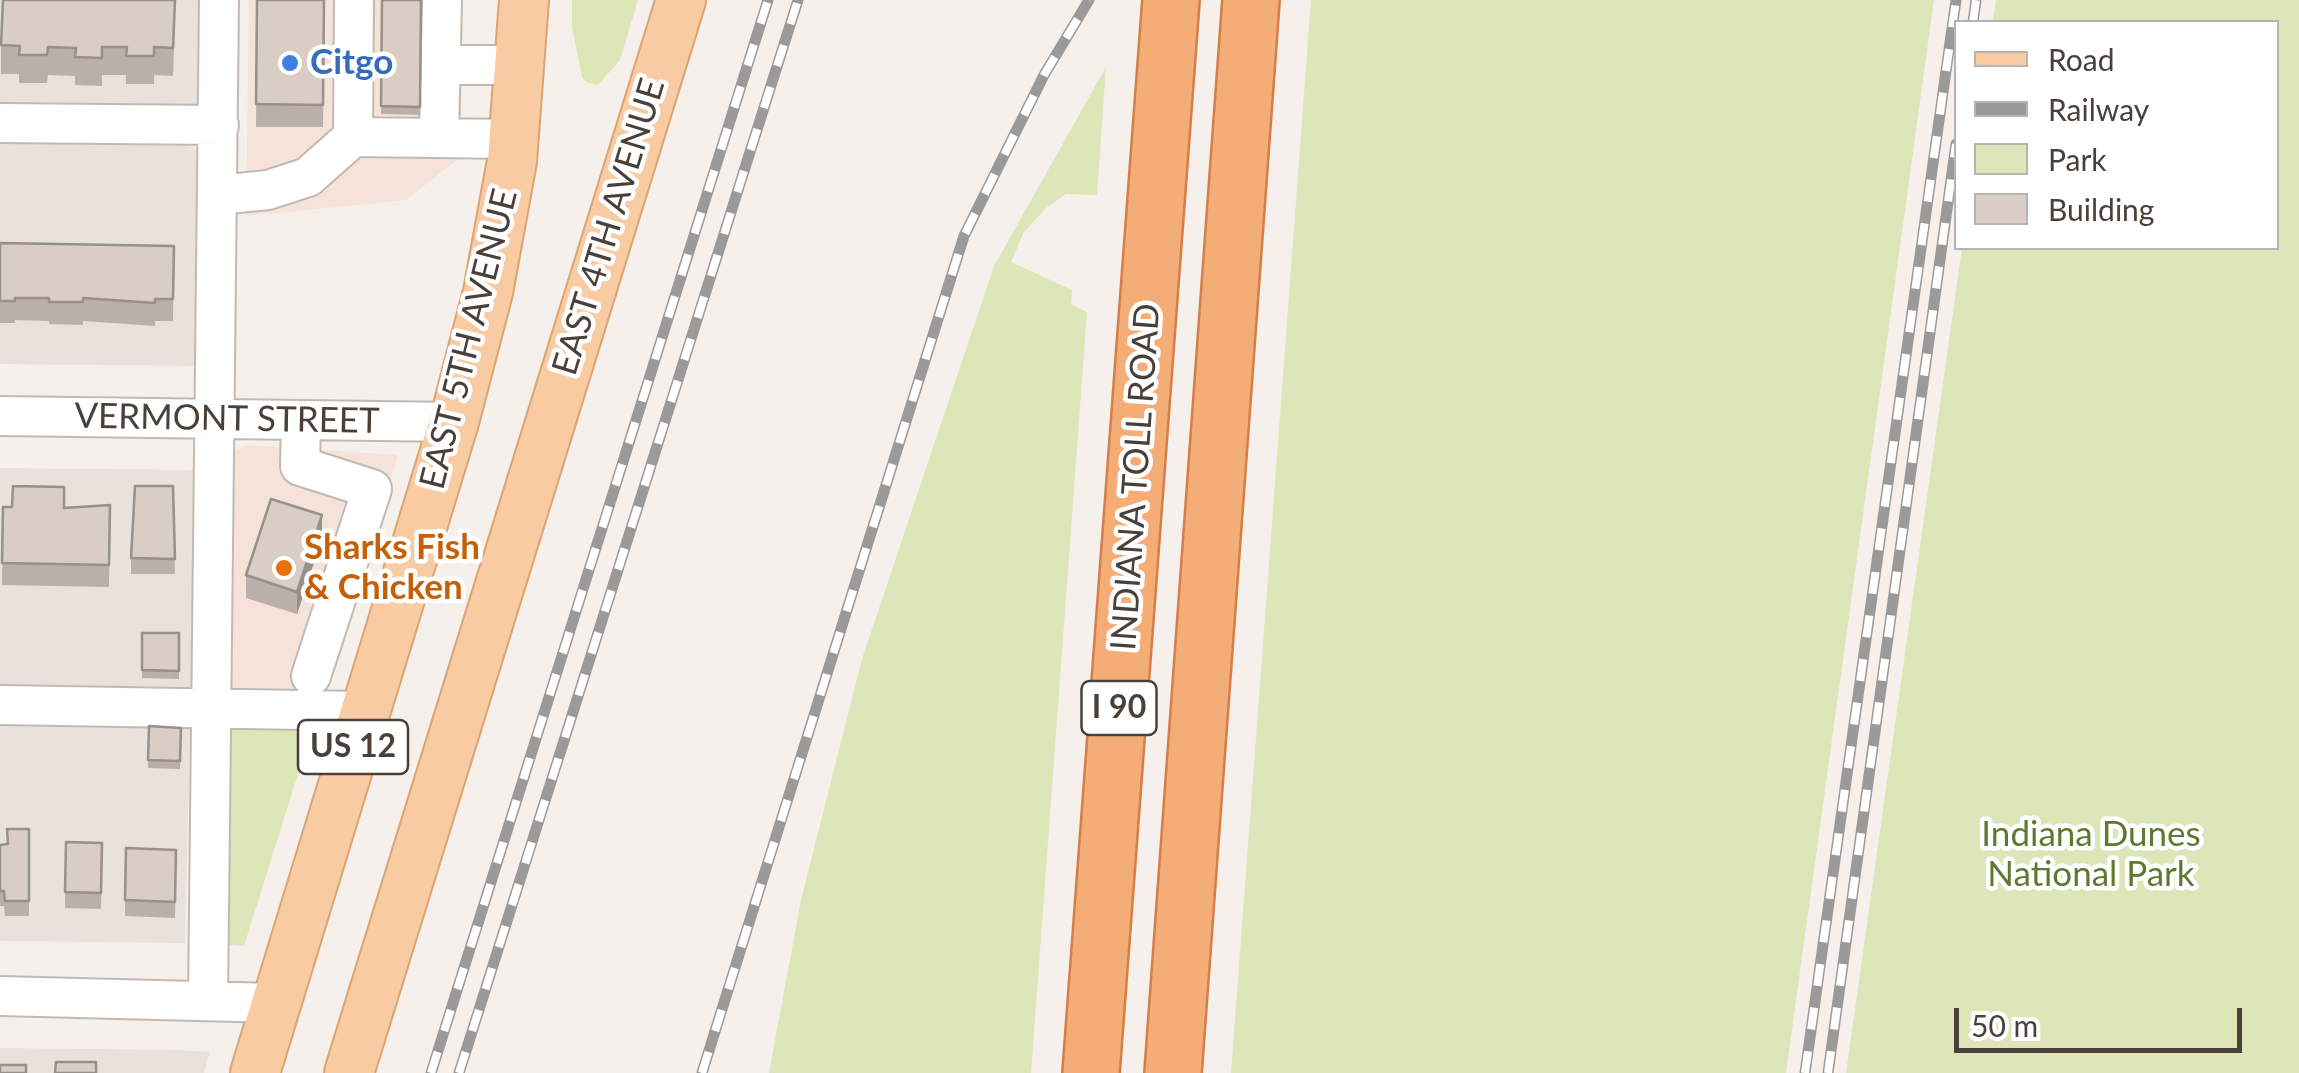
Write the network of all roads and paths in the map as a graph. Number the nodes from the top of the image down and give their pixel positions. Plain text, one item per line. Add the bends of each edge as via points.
1 (219, 0) edge
2 (524, 0) edge
3 (680, 0) edge
4 (1171, 0) edge
5 (1251, 0) edge
6 (363, 19) edge
7 (434, 46) edge
8 (521, 66) junction
9 (0, 124) edge
10 (219, 125) junction
11 (353, 136) junction
12 (440, 138) junction
13 (514, 140) junction
14 (218, 195) junction
15 (0, 416) edge
16 (217, 419) junction
17 (301, 420) junction
18 (454, 422) junction
19 (362, 517) junction
20 (418, 534) junction
21 (330, 618) junction
22 (388, 635) junction
23 (311, 676) dead end
24 (0, 705) edge
25 (213, 707) junction
26 (364, 712) junction
27 (0, 996) edge
28 (208, 1000) junction
29 (276, 1004) junction
30 (255, 1073) edge
31 (350, 1073) edge
32 (1091, 1073) edge
33 (1173, 1073) edge

1 - 10 street
2 - 8 main road, EAST 5TH AVENUE / US 12
3 - 31 main road, EAST 4TH AVENUE / US 12
4 - 32 highway, INDIANA TOLL ROAD / I 90
5 - 33 highway, I 90
6 - 11 street via 367,76
7 - 8 street
7 - 12 street
8 - 13 main road, EAST 5TH AVENUE / US 12
9 - 10 street
10 - 14 street
11 - 12 street
11 - 14 street via 308,177
12 - 13 street
13 - 18 main road, EAST 5TH AVENUE / US 12 via 488,292
14 - 16 street
15 - 16 street, VERMONT STREET
16 - 17 street, VERMONT STREET
16 - 25 street
17 - 18 street, VERMONT STREET
17 - 19 street via 300,466 372,489
18 - 20 main road, EAST 5TH AVENUE / US 12
19 - 20 street
19 - 21 street
20 - 22 main road, EAST 5TH AVENUE / US 12
21 - 22 street
21 - 23 street
22 - 26 main road, EAST 5TH AVENUE / US 12
24 - 25 street
25 - 26 street
25 - 28 street
26 - 29 main road, EAST 5TH AVENUE / US 12
27 - 28 street
28 - 29 street
29 - 30 main road, EAST 5TH AVENUE / US 12

